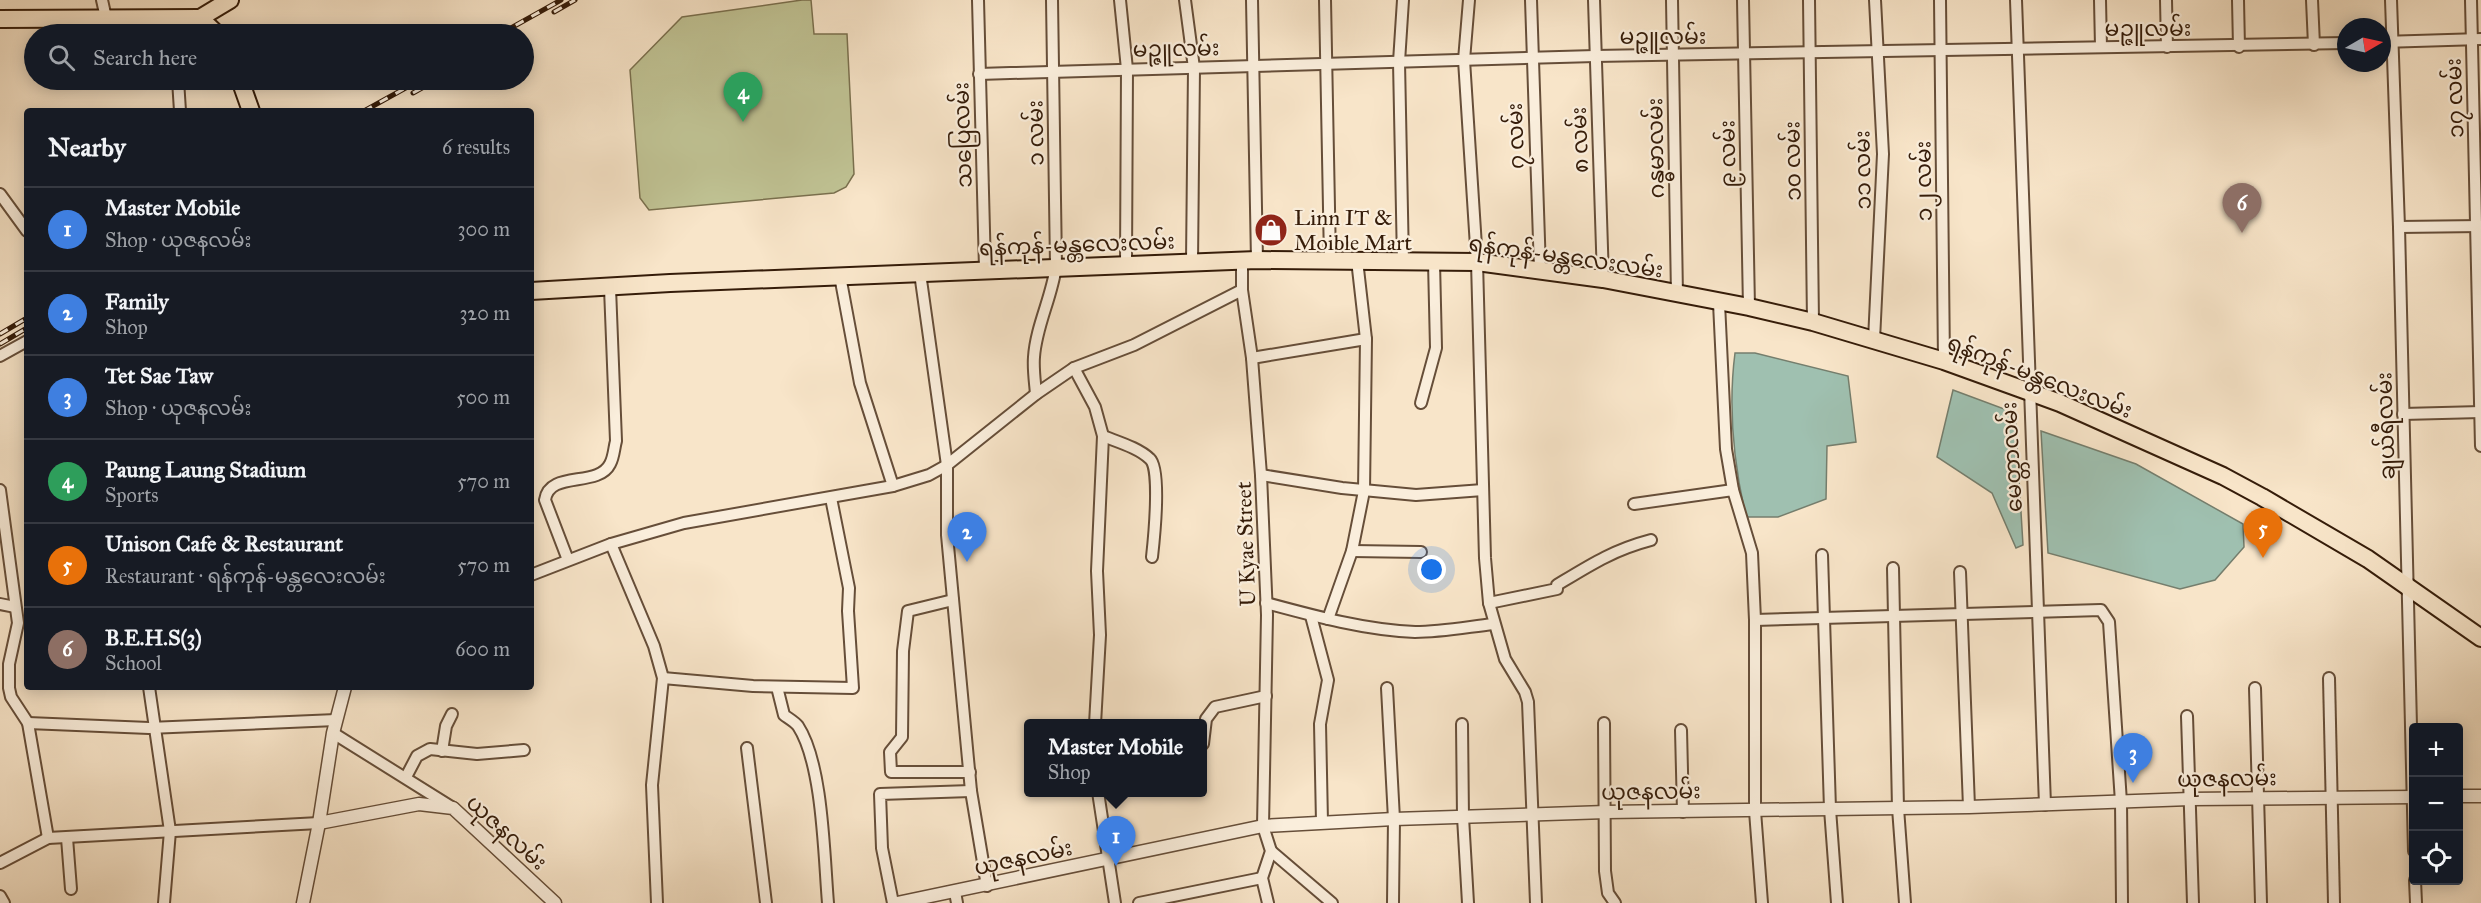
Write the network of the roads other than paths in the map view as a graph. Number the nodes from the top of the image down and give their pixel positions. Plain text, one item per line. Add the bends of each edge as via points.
1 (102, 0) edge
2 (230, 0) edge
3 (978, 0) edge
4 (1052, 0) edge
5 (1120, 0) edge
6 (1185, 0) edge
7 (1251, 0) edge
8 (1325, 0) edge
9 (1403, 0) edge
10 (1469, 0) edge
11 (1531, 0) edge
12 (1594, 0) edge
13 (1672, 0) edge
14 (1743, 0) edge
15 (1809, 0) edge
16 (1875, 0) edge
17 (1940, 0) edge
18 (2016, 0) edge
19 (2100, 0) edge
20 (2166, 0) edge
21 (2238, 0) edge
22 (2312, 0) edge
23 (2391, 0) edge
24 (2470, 0) edge
25 (177, 17) junction
26 (0, 18) edge
27 (106, 18) junction
28 (200, 18) junction
29 (2389, 18) edge
30 (177, 24) edge
31 (206, 24) edge
32 (2476, 39) edge
33 (2391, 42) edge
34 (2337, 44) edge
35 (2314, 45) junction
36 (2101, 47) junction
37 (2167, 47) junction
38 (2239, 47) junction
39 (2018, 48) junction
40 (1876, 50) junction
41 (1941, 50) junction
42 (1810, 52) junction
43 (1673, 55) junction
44 (1745, 55) junction
45 (1595, 56) junction
46 (1532, 59) junction
47 (1464, 60) junction
48 (1399, 62) junction
49 (1327, 64) junction
50 (1253, 66) junction
51 (1194, 68) junction
52 (1127, 69) junction
53 (1054, 72) junction
54 (2389, 72) edge
55 (980, 74) junction
56 (179, 90) edge
57 (244, 90) edge
58 (180, 108) edge
59 (250, 108) edge
60 (0, 194) edge
61 (2479, 226) edge
62 (24, 227) edge
63 (2400, 227) junction
64 (1250, 260) junction
65 (1330, 260) junction
66 (1357, 260) junction
67 (1192, 262) junction
68 (1403, 262) junction
69 (1434, 262) junction
70 (1478, 262) junction
71 (1126, 264) junction
72 (1056, 266) junction
73 (985, 269) junction
74 (1540, 270) junction
75 (920, 273) junction
76 (840, 276) junction
77 (1603, 279) junction
78 (610, 288) junction
79 (1242, 290) junction
80 (534, 291) edge
81 (1677, 295) junction
82 (1719, 303) junction
83 (1749, 307) junction
84 (1813, 322) junction
85 (1366, 339) junction
86 (1875, 340) junction
87 (24, 343) edge
88 (0, 357) edge
89 (1252, 358) junction
90 (1944, 361) junction
91 (1074, 368) junction
92 (2028, 391) junction
93 (1036, 394) junction
94 (1421, 404) dead end
95 (2480, 412) edge
96 (2403, 414) junction
97 (1103, 436) junction
98 (2481, 446) edge
99 (947, 465) junction
100 (1262, 475) junction
101 (893, 486) junction
102 (0, 490) edge
103 (1483, 490) junction
104 (1733, 490) junction
105 (1364, 491) junction
106 (831, 498) junction
107 (1634, 504) dead end
108 (1652, 540) dead end
109 (611, 544) junction
110 (1352, 551) junction
111 (1421, 552) dead end
112 (1822, 555) dead end
113 (1152, 556) dead end
114 (568, 560) junction
115 (1893, 568) dead end
116 (1960, 572) dead end
117 (534, 574) edge
118 (2408, 588) junction
119 (953, 600) junction
120 (1266, 603) junction
121 (1489, 603) junction
122 (0, 604) edge
123 (15, 607) junction
124 (2038, 613) junction
125 (1311, 616) junction
126 (1964, 616) junction
127 (1893, 617) junction
128 (1328, 619) junction
129 (1824, 619) junction
130 (1755, 620) junction
131 (1493, 624) junction
132 (2481, 638) edge
133 (663, 678) junction
134 (2329, 678) dead end
135 (777, 687) junction
136 (1387, 688) dead end
137 (2255, 688) dead end
138 (150, 690) edge
139 (344, 690) edge
140 (1266, 696) junction
141 (452, 714) dead end
142 (2187, 716) dead end
143 (1095, 719) edge
144 (1206, 719) edge
145 (28, 723) junction
146 (1604, 723) dead end
147 (1462, 724) dead end
148 (156, 727) junction
149 (335, 727) junction
150 (1681, 730) dead end
151 (747, 748) dead end
152 (524, 750) dead end
153 (442, 751) junction
154 (970, 772) junction
155 (406, 777) junction
156 (2412, 777) edge
157 (971, 791) junction
158 (2463, 796) edge
159 (2481, 796) edge
160 (1099, 797) edge
161 (2409, 797) edge
162 (2331, 798) junction
163 (2190, 799) junction
164 (2259, 800) junction
165 (2121, 802) junction
166 (2045, 805) junction
167 (1969, 807) junction
168 (453, 808) junction
169 (1898, 808) junction
170 (1830, 809) junction
171 (1755, 811) junction
172 (1606, 812) junction
173 (1683, 812) junction
174 (1533, 815) junction
175 (1463, 817) junction
176 (1394, 819) junction
177 (1322, 822) junction
178 (319, 823) junction
179 (1263, 826) junction
180 (170, 831) junction
181 (48, 838) junction
182 (67, 838) junction
183 (1271, 851) junction
184 (1109, 861) junction
185 (0, 863) edge
186 (1263, 878) junction
187 (2415, 885) edge
188 (987, 886) junction
189 (71, 889) dead end
190 (0, 896) edge
191 (956, 898) edge
192 (4, 903) edge
193 (164, 903) edge
194 (303, 903) edge
195 (555, 903) edge
196 (657, 903) edge
197 (766, 903) edge
198 (828, 903) edge
199 (895, 903) edge
200 (1114, 903) edge
201 (1139, 903) edge
202 (1268, 903) edge
203 (1332, 903) edge
204 (1393, 903) edge
205 (1468, 903) edge
206 (1536, 903) edge
207 (1615, 903) edge
208 (1762, 903) edge
209 (1837, 903) edge
210 (1905, 903) edge
211 (2122, 903) edge
212 (2193, 903) edge
213 (2261, 903) edge
214 (2334, 903) edge
215 (2416, 903) edge

1 - 27 street
2 - 28 main road
3 - 55 street, သပြေလမ်း
4 - 53 street, ၁ လမ်း
5 - 52 street
6 - 51 street
7 - 50 street, U Kyae Street
8 - 49 street
9 - 48 street
10 - 47 street
11 - 46 street, ၇ လမ်း
12 - 45 street, ၈ လမ်း
13 - 43 street, ဂန္ဓမာလမ်း
14 - 44 street, ၉ လမ်း
15 - 42 street, ၁၀ လမ်း
16 - 40 street, ၁၁ လမ်း
17 - 41 street, ၁၂ လမ်း
18 - 39 street, မေတ္တာလမ်း
19 - 36 street
20 - 37 street
21 - 38 street
22 - 35 street
23 - 29 street, ချယ်ရီလမ်း
24 - 32 street, ၁၇ လမ်း
25 - 27 main road
25 - 28 main road
25 - 30 street
26 - 27 main road
28 - 31 main road
32 - 33 street
32 - 61 street, ၁၇ လမ်း
34 - 35 street, မဉ္ဇူလမ်း
35 - 38 street, မဉ္ဇူလမ်း
36 - 37 street, မဉ္ဇူလမ်း
36 - 39 street, မဉ္ဇူလမ်း
37 - 38 street, မဉ္ဇူလမ်း
39 - 41 street, မဉ္ဇူလမ်း
39 - 92 street, မေတ္တာလမ်း
40 - 41 street, မဉ္ဇူလမ်း
40 - 42 street, မဉ္ဇူလမ်း
40 - 86 street, ၁၁ လမ်း via 1883,202
41 - 90 street, ၁၂ လမ်း
42 - 44 street, မဉ္ဇူလမ်း
42 - 84 street, ၁၀ လမ်း
43 - 44 street, မဉ္ဇူလမ်း
43 - 45 street, မဉ္ဇူလမ်း
43 - 81 street, ဂန္ဓမာလမ်း
44 - 83 street, ၉ လမ်း
45 - 46 street, မဉ္ဇူလမ်း
45 - 77 street, ၈ လမ်း
46 - 47 street, မဉ္ဇူလမ်း
46 - 74 street, ၇ လမ်း
47 - 48 street, မဉ္ဇူလမ်း
47 - 70 street
48 - 49 street, မဉ္ဇူလမ်း
48 - 68 street
49 - 50 street, မဉ္ဇူလမ်း
49 - 65 street
50 - 51 street, မဉ္ဇူလမ်း
50 - 64 street, U Kyae Street
51 - 52 street, မဉ္ဇူလမ်း
51 - 67 street
52 - 53 street, မဉ္ဇူလမ်း
52 - 71 street
53 - 55 street, မဉ္ဇူလမ်း
53 - 72 street, ၁ လမ်း
54 - 63 street, ချယ်ရီလမ်း
55 - 73 street, သပြေလမ်း
56 - 58 street
57 - 59 main road
60 - 62 street
61 - 63 street
61 - 95 street, ၁၇ လမ်း
63 - 96 street, ချယ်ရီလမ်း
64 - 65 main road, ရန်ကုန်-မန္တလေးလမ်း
64 - 67 main road, ရန်ကုန်-မန္တလေးလမ်း
64 - 79 street, U Kyae Street
65 - 66 main road, ရန်ကုန်-မန္တလေးလမ်း
66 - 68 main road, ရန်ကုန်-မန္တလေးလမ်း
66 - 85 street
67 - 71 main road, ရန်ကုန်-မန္တလေးလမ်း
68 - 69 main road, ရန်ကုန်-မန္တလေးလမ်း
69 - 70 main road, ရန်ကုန်-မန္တလေးလမ်း
69 - 94 street via 1436,348
70 - 74 main road, ရန်ကုန်-မန္တလေးလမ်း
70 - 103 street
71 - 72 main road, ရန်ကုန်-မန္တလေးလမ်း
72 - 73 main road, ရန်ကုန်-မန္တလေးလမ်း
72 - 93 street, ၁ လမ်း via 1033,358
73 - 75 main road, ရန်ကုန်-မန္တလေးလမ်း
74 - 77 main road, ရန်ကုန်-မန္တလေးလမ်း
75 - 76 main road, ရန်ကုန်-မန္တလေးလမ်း
75 - 99 street
76 - 78 main road, ရန်ကုန်-မန္တလေးလမ်း
76 - 101 street via 860,383
77 - 81 main road, ရန်ကုန်-မန္တလေးလမ်း
78 - 80 main road, ရန်ကုန်-မန္တလေးလမ်း
78 - 114 street via 616,441 613,456 603,471 556,485 545,500
79 - 89 street, U Kyae Street
79 - 91 street via 1134,345
81 - 82 main road, ရန်ကုန်-မန္တလေးလမ်း
82 - 83 main road, ရန်ကုန်-မန္တလေးလမ်း
82 - 104 street via 1726,449
83 - 84 main road, ရန်ကုန်-မန္တလေးလမ်း
84 - 86 main road, ရန်ကုန်-မန္တလေးလမ်း
85 - 89 street
85 - 105 street
86 - 90 main road, ရန်ကုန်-မန္တလေးလမ်း
87 - 88 street
89 - 100 street, U Kyae Street
90 - 92 main road, ရန်ကုန်-မန္တလေးလမ်း
91 - 93 street
91 - 97 street via 1095,407
92 - 118 main road, ရန်ကုန်-မန္တလေးလမ်း via 2223,476 2334,538
92 - 124 street, မေတ္တာလမ်း
93 - 99 street
95 - 96 street
95 - 98 street, ၁၇ လမ်း
96 - 118 street, ချယ်ရီလမ်း
97 - 113 street via 1143,454 1155,465
97 - 143 street
99 - 101 street
99 - 119 street via 946,535
100 - 105 street
100 - 120 street, U Kyae Street
101 - 106 street
102 - 123 street
103 - 105 street via 1416,495
103 - 121 street
104 - 107 street
104 - 130 street via 1752,553
105 - 110 street
106 - 109 street via 684,523
106 - 135 street via 849,588 853,688
108 - 121 street via 1599,558 1557,585 1557,590
109 - 114 street
109 - 133 street via 654,646
110 - 111 street
110 - 128 street
112 - 129 street
114 - 117 street
115 - 127 street
116 - 126 street
118 - 132 main road, ရန်ကုန်-မန္တလေးလမ်း
118 - 156 street, ချယ်ရီလမ်း
119 - 154 street
119 - 154 street via 908,611 903,651 904,722 902,737 890,752 891,772
120 - 125 street
120 - 140 street, U Kyae Street
121 - 131 street
122 - 123 street
123 - 145 street via 18,623 9,664 9,688
124 - 126 street
124 - 165 street via 2097,609 2109,621
124 - 166 street, မေတ္တာလမ်း
125 - 128 street
125 - 177 street via 1328,680 1320,724
126 - 127 street
126 - 167 street
127 - 129 street
127 - 169 street
128 - 131 street via 1418,632
129 - 130 street
129 - 170 street
130 - 171 street
131 - 174 street via 1505,659 1528,702
133 - 135 street
133 - 196 street via 652,784
134 - 162 street
135 - 198 street via 784,715 798,725 808,748 818,791
136 - 176 street
137 - 164 street
138 - 148 street
139 - 149 street
140 - 144 street via 1215,707
140 - 179 street, U Kyae Street
141 - 153 street
142 - 163 street
145 - 148 street
145 - 181 street
146 - 172 street
147 - 175 street
148 - 149 street
148 - 180 street
149 - 155 street
149 - 178 street
150 - 173 street
151 - 197 street
152 - 153 street via 477,754
153 - 155 street via 421,752
154 - 157 street
155 - 168 street
157 - 188 street
157 - 199 street via 880,794 882,848
158 - 159 street
160 - 184 street
161 - 162 street, ယုဇနလမ်း
162 - 164 street, ယုဇနလမ်း
162 - 214 street
163 - 164 street, ယုဇနလမ်း
163 - 165 street, ယုဇနလမ်း
163 - 212 street
164 - 213 street
165 - 166 street, ယုဇနလမ်း
165 - 211 street
166 - 167 street, ယုဇနလမ်း
167 - 169 street, ယုဇနလမ်း
168 - 178 street, ယုဇနလမ်း via 420,804
168 - 195 street, ယုဇနလမ်း
169 - 170 street, ယုဇနလမ်း
169 - 210 street
170 - 171 street, ယုဇနလမ်း
170 - 209 street
171 - 173 street, ယုဇနလမ်း
171 - 208 street
172 - 173 street, ယုဇနလမ်း
172 - 174 street, ယုဇနလမ်း
172 - 207 street via 1606,882
174 - 175 street, ယုဇနလမ်း
174 - 206 street
175 - 176 street, ယုဇနလမ်း
175 - 205 street
176 - 177 street, ယုဇနလမ်း
176 - 204 street
177 - 179 street, ယုဇနလမ်း
178 - 180 street
178 - 194 street
179 - 183 street, U Kyae Street
179 - 184 street, ယုဇနလမ်း
180 - 182 street
180 - 193 street
181 - 182 street
181 - 185 street
182 - 189 street
183 - 186 street
183 - 203 street
184 - 188 street, ယုဇနလမ်း
184 - 200 street
186 - 201 street
186 - 202 street
187 - 215 street
188 - 191 street, ယုဇနလမ်း
190 - 192 street
191 - 199 street, ယုဇနလမ်း

